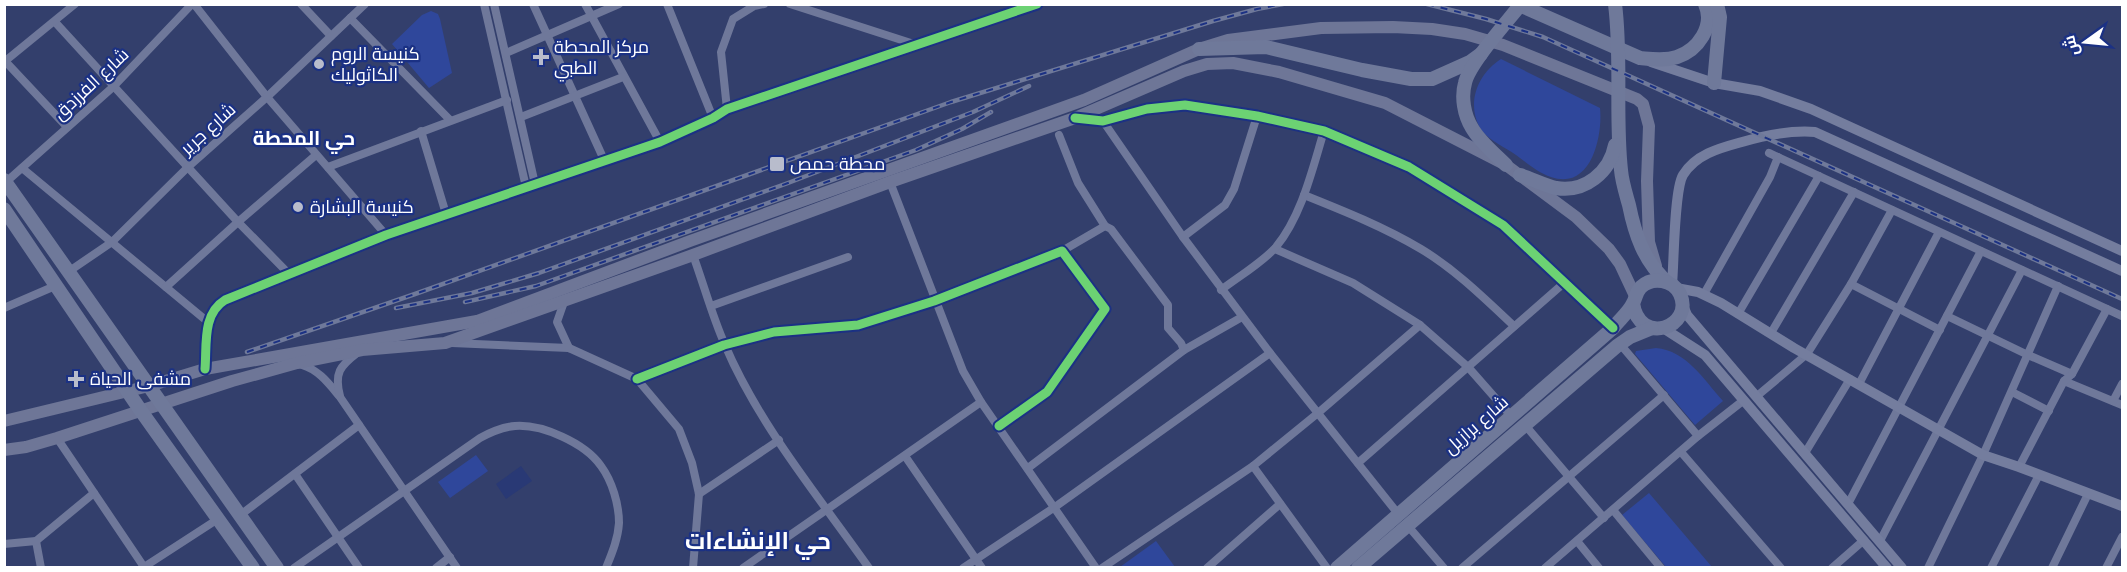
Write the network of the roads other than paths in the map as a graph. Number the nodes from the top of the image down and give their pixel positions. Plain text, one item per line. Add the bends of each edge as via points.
1 (75, 4) edge
2 (193, 4) edge
3 (301, 4) edge
4 (366, 4) edge
5 (484, 4) edge
6 (494, 4) edge
7 (533, 4) edge
8 (585, 4) edge
9 (619, 4) edge
10 (666, 4) edge
11 (764, 4) edge
12 (790, 4) edge
13 (1037, 4) edge
14 (1519, 4) edge
15 (1615, 4) edge
16 (1623, 4) edge
17 (1705, 4) edge
18 (1717, 4) edge
19 (754, 5) edge
20 (592, 16) junction
21 (350, 18) junction
22 (55, 22) junction
23 (1617, 23) junction
24 (331, 36) junction
25 (548, 36) junction
26 (915, 44) junction
27 (1199, 50) junction
28 (506, 54) junction
29 (1481, 54) junction
30 (1640, 58) junction
31 (5, 62) edge
32 (623, 77) junction
33 (1714, 83) junction
34 (113, 86) junction
35 (574, 96) junction
36 (267, 98) junction
37 (507, 100) junction
38 (727, 109) junction
39 (1257, 116) junction
40 (521, 117) junction
41 (713, 118) junction
42 (1075, 118) junction
43 (450, 120) junction
44 (1103, 121) junction
45 (1618, 125) junction
46 (67, 127) junction
47 (421, 131) junction
48 (1324, 131) junction
49 (1059, 135) dead end
50 (660, 142) junction
51 (1769, 153) dead end
52 (316, 155) junction
53 (1778, 157) junction
54 (604, 162) junction
55 (1506, 165) junction
56 (188, 167) junction
57 (328, 167) junction
58 (22, 168) junction
59 (1520, 175) junction
60 (1819, 176) junction
61 (5, 181) edge
62 (890, 182) junction
63 (530, 185) junction
64 (1854, 192) junction
65 (1304, 195) junction
66 (4, 209) edge
67 (1892, 210) junction
68 (446, 214) junction
69 (237, 222) junction
70 (1105, 226) junction
71 (1939, 232) junction
72 (386, 235) junction
73 (1183, 237) junction
74 (112, 242) junction
75 (1275, 249) junction
76 (1062, 251) junction
77 (1981, 251) junction
78 (2122, 251) edge
79 (693, 255) junction
80 (848, 256) dead end
81 (2022, 270) junction
82 (2122, 271) edge
83 (68, 272) junction
84 (290, 274) junction
85 (1564, 283) junction
86 (1851, 284) junction
87 (1671, 285) junction
88 (55, 286) junction
89 (2058, 286) junction
90 (166, 287) junction
91 (1221, 290) junction
92 (1704, 294) junction
93 (1634, 300) junction
94 (934, 301) junction
95 (564, 302) junction
96 (1682, 303) junction
97 (711, 306) junction
98 (4, 308) edge
99 (1899, 308) junction
100 (2107, 309) junction
101 (1738, 314) junction
102 (1242, 316) junction
103 (1947, 316) junction
104 (2122, 316) edge
105 (208, 322) junction
106 (1420, 325) junction
107 (1514, 326) junction
108 (1613, 328) junction
109 (1658, 328) junction
110 (1940, 330) junction
111 (1770, 333) junction
112 (1987, 336) junction
113 (445, 343) junction
114 (1620, 344) junction
115 (724, 345) junction
116 (569, 348) junction
117 (362, 350) junction
118 (1184, 350) junction
119 (1270, 353) junction
120 (1808, 354) junction
121 (2028, 355) junction
122 (297, 363) junction
123 (1467, 366) junction
124 (205, 369) junction
125 (2072, 374) junction
126 (638, 379) junction
127 (1854, 381) junction
128 (2064, 381) junction
129 (2122, 384) edge
130 (149, 386) junction
131 (127, 391) junction
132 (2012, 392) junction
133 (1664, 395) junction
134 (1757, 396) junction
135 (340, 397) junction
136 (1744, 400) junction
137 (2113, 401) junction
138 (981, 402) junction
139 (160, 404) junction
140 (2122, 405) edge
141 (1899, 406) junction
142 (141, 411) junction
143 (2049, 411) junction
144 (1318, 414) junction
145 (1512, 417) junction
146 (4, 421) edge
147 (358, 425) junction
148 (1525, 425) junction
149 (999, 426) junction
150 (1938, 430) junction
151 (1698, 436) junction
152 (57, 438) junction
153 (779, 440) junction
154 (4, 450) edge
155 (1681, 452) junction
156 (1805, 453) junction
157 (1983, 455) junction
158 (905, 456) junction
159 (1358, 463) junction
160 (1253, 466) junction
161 (2019, 467) junction
162 (1028, 468) junction
163 (295, 474) junction
164 (1568, 475) junction
165 (2039, 475) junction
166 (404, 489) junction
167 (94, 493) junction
168 (699, 494) junction
169 (2088, 494) junction
170 (1280, 504) junction
171 (1848, 504) junction
172 (2122, 506) edge
173 (1055, 507) junction
174 (826, 508) junction
175 (1612, 510) junction
176 (1399, 515) junction
177 (239, 516) junction
178 (1604, 518) junction
179 (218, 519) junction
180 (1408, 526) junction
181 (337, 536) junction
182 (2122, 537) edge
183 (1863, 540) junction
184 (36, 541) junction
185 (1577, 541) junction
186 (1880, 541) junction
187 (4, 544) edge
188 (450, 557) junction
189 (976, 559) junction
190 (1657, 566) edge
191 (2110, 566) edge
192 (41, 567) edge
193 (144, 567) edge
194 (254, 567) edge
195 (277, 567) edge
196 (294, 567) edge
197 (359, 567) edge
198 (436, 567) edge
199 (457, 567) edge
200 (606, 567) edge
201 (693, 567) edge
202 (743, 567) edge
203 (869, 567) edge
204 (963, 567) edge
205 (982, 567) edge
206 (1096, 567) edge
207 (1102, 567) edge
208 (1207, 567) edge
209 (1327, 567) edge
210 (1337, 567) edge
211 (1358, 567) edge
212 (1444, 567) edge
213 (1462, 567) edge
214 (1545, 567) edge
215 (1599, 567) edge
216 (1781, 567) edge
217 (1832, 567) edge
218 (1887, 567) edge
219 (1902, 567) edge
220 (1928, 567) edge
221 (1990, 567) edge
222 (2052, 567) edge

1 - 22 street
2 - 34 street, شارع الفرزدق
2 - 36 street
3 - 24 street
4 - 21 street, شارع جرير
5 - 37 street
6 - 28 street
7 - 25 street
8 - 20 street
9 - 20 street
10 - 41 street
11 - 19 street
12 - 26 street
13 - 26 street
14 - 29 highway
14 - 30 highway
15 - 23 highway
16 - 23 highway
17 - 30 highway via 1708,26 1700,42 1688,52 1660,60
18 - 33 highway via 1720,17
19 - 38 street via 733,19 720,52
20 - 25 street
20 - 32 street
21 - 24 street, شارع جرير
21 - 43 street
22 - 31 street
22 - 34 street
23 - 45 highway
24 - 36 street, شارع جرير
25 - 28 street
25 - 35 street
26 - 38 street
27 - 29 highway via 1266,47 1411,79 1432,79
27 - 87 main road via 1228,40 1321,28 1432,29 1503,45 1636,99 1643,104 1649,126 1649,242 1656,266
27 - 124 main road via 1084,100 477,321
28 - 40 street
29 - 55 highway via 1465,82 1466,114 1471,128
30 - 33 main road
31 - 46 street
32 - 35 street
32 - 50 street
33 - 78 main road via 1760,91 1811,109
34 - 46 street, شارع الفرزدق
34 - 56 street
35 - 40 street
35 - 54 street
36 - 52 street
36 - 56 street, شارع جرير
37 - 43 street
37 - 63 street
38 - 41 street
39 - 44 street via 1185,105 1147,109
39 - 48 street
39 - 73 street via 1234,189 1225,205
40 - 63 street
41 - 50 street
42 - 44 street
42 - 55 main road via 1184,71 1207,64 1233,63 1279,72 1385,103
42 - 62 main road
43 - 47 street
44 - 73 street
45 - 59 highway via 1613,157 1589,184 1573,189 1556,188
45 - 87 highway via 1621,171 1634,230 1655,272
46 - 58 street, شارع الفرزدق
47 - 57 street
47 - 68 street
48 - 65 street
48 - 85 street via 1409,167 1503,225
49 - 70 street via 1078,183
50 - 54 street
51 - 53 street
52 - 57 street
52 - 69 street
53 - 60 street
53 - 92 street
54 - 63 street
55 - 59 main road
56 - 69 street
56 - 74 street, شارع جرير
57 - 72 street
58 - 61 street, شارع الفرزدق
58 - 74 street
59 - 93 main road via 1576,217 1609,249 1620,264
60 - 64 street
60 - 101 street
61 - 83 highway
62 - 79 main road
62 - 94 street
63 - 68 street
64 - 67 street
64 - 111 street
65 - 75 street
65 - 107 street via 1367,220 1423,250
66 - 88 highway
67 - 71 street
67 - 86 street
68 - 72 street
69 - 84 street
69 - 90 street
70 - 76 street
70 - 118 street via 1168,305 1168,328
71 - 77 street
71 - 99 street
72 - 84 street
73 - 91 street
74 - 83 street, شارع جرير
74 - 90 street
75 - 91 street
75 - 106 street via 1353,283
76 - 94 street
76 - 149 street via 1105,309 1047,392
77 - 81 street
77 - 103 street
79 - 95 main road
79 - 97 street
80 - 97 street
81 - 89 street
81 - 112 street
82 - 87 main road via 1815,132 1799,131 1715,149 1683,175
83 - 130 highway
84 - 105 street via 225,300 217,305
85 - 107 street
85 - 108 street
86 - 99 street
86 - 120 street
87 - 92 main road
87 - 93 highway via 1657,280 1648,282
87 - 96 highway
88 - 98 street
88 - 131 highway
89 - 100 street
89 - 121 street
90 - 105 street
91 - 102 street
92 - 101 main road
93 - 108 highway, شارع برازيل
93 - 109 highway via 1638,319
94 - 115 street via 858,325 774,332
94 - 138 street via 963,371
95 - 113 main road
95 - 116 street via 557,322
96 - 109 highway via 1677,319
96 - 134 main road via 1687,315
97 - 115 street
99 - 110 street
99 - 127 street
100 - 104 street
100 - 125 street
101 - 111 main road
102 - 118 street
102 - 119 street
103 - 110 street
103 - 112 street
105 - 124 street
106 - 123 street
106 - 144 street
107 - 123 street
108 - 145 highway, شارع برازيل
109 - 114 highway, شارع برازيل
109 - 136 main road via 1705,355
110 - 141 street
111 - 120 main road
112 - 121 street
112 - 150 street
113 - 116 street
113 - 117 main road
114 - 133 street
114 - 148 highway, شارع برازيل
115 - 126 street
115 - 153 street
116 - 126 street
117 - 122 main road
117 - 135 street via 344,363 338,374
118 - 162 street
119 - 144 street
119 - 173 street
120 - 127 main road
120 - 134 street
121 - 125 street
121 - 132 street
122 - 135 street via 311,367
122 - 139 main road
123 - 145 street
123 - 159 street
124 - 130 main road
125 - 128 street
126 - 168 street via 679,429
127 - 141 main road
127 - 156 street
128 - 137 street
128 - 143 street
129 - 137 street
130 - 131 main road
130 - 139 highway
131 - 142 highway
131 - 146 main road
132 - 143 street
132 - 157 street
133 - 151 street
133 - 164 street
134 - 156 main road
135 - 147 street
136 - 151 street
136 - 183 main road
137 - 140 street
138 - 149 street
138 - 158 street
139 - 142 main road
139 - 177 highway
141 - 150 main road
141 - 171 street
142 - 152 main road
142 - 179 highway
143 - 161 street
144 - 159 street
144 - 160 street
145 - 176 highway, شارع برازيل
147 - 163 street
147 - 166 street
148 - 164 street
148 - 180 highway, شارع برازيل
149 - 162 street
150 - 157 main road
150 - 186 street
151 - 155 street
152 - 154 main road
152 - 167 street
153 - 168 street
153 - 174 street
155 - 175 street
155 - 216 street
156 - 171 main road
157 - 161 main road
157 - 220 street
158 - 174 street
158 - 189 street
159 - 176 street
160 - 170 street
160 - 207 street
161 - 165 main road
162 - 173 street
163 - 177 street
163 - 181 street
164 - 178 street
164 - 213 street
165 - 169 main road
165 - 221 street
166 - 181 street
166 - 188 street
166 - 200 street via 495,430 514,426 553,432 588,453 610,481 619,522
167 - 184 street
167 - 193 street
168 - 201 street
169 - 172 main road
169 - 222 street
170 - 208 street
170 - 209 street
171 - 186 main road
173 - 189 street
173 - 206 street
174 - 202 street
174 - 203 street
175 - 178 street
175 - 190 street
176 - 210 highway, شارع برازيل
177 - 195 highway
178 - 185 street
179 - 193 street
179 - 194 highway
180 - 211 highway, شارع برازيل
180 - 212 street
181 - 196 street
181 - 197 street
182 - 191 street
183 - 217 street
183 - 218 main road
184 - 187 street
184 - 192 street
185 - 214 street
185 - 215 street
186 - 219 main road
188 - 198 street
188 - 199 street
189 - 204 street
189 - 205 street

